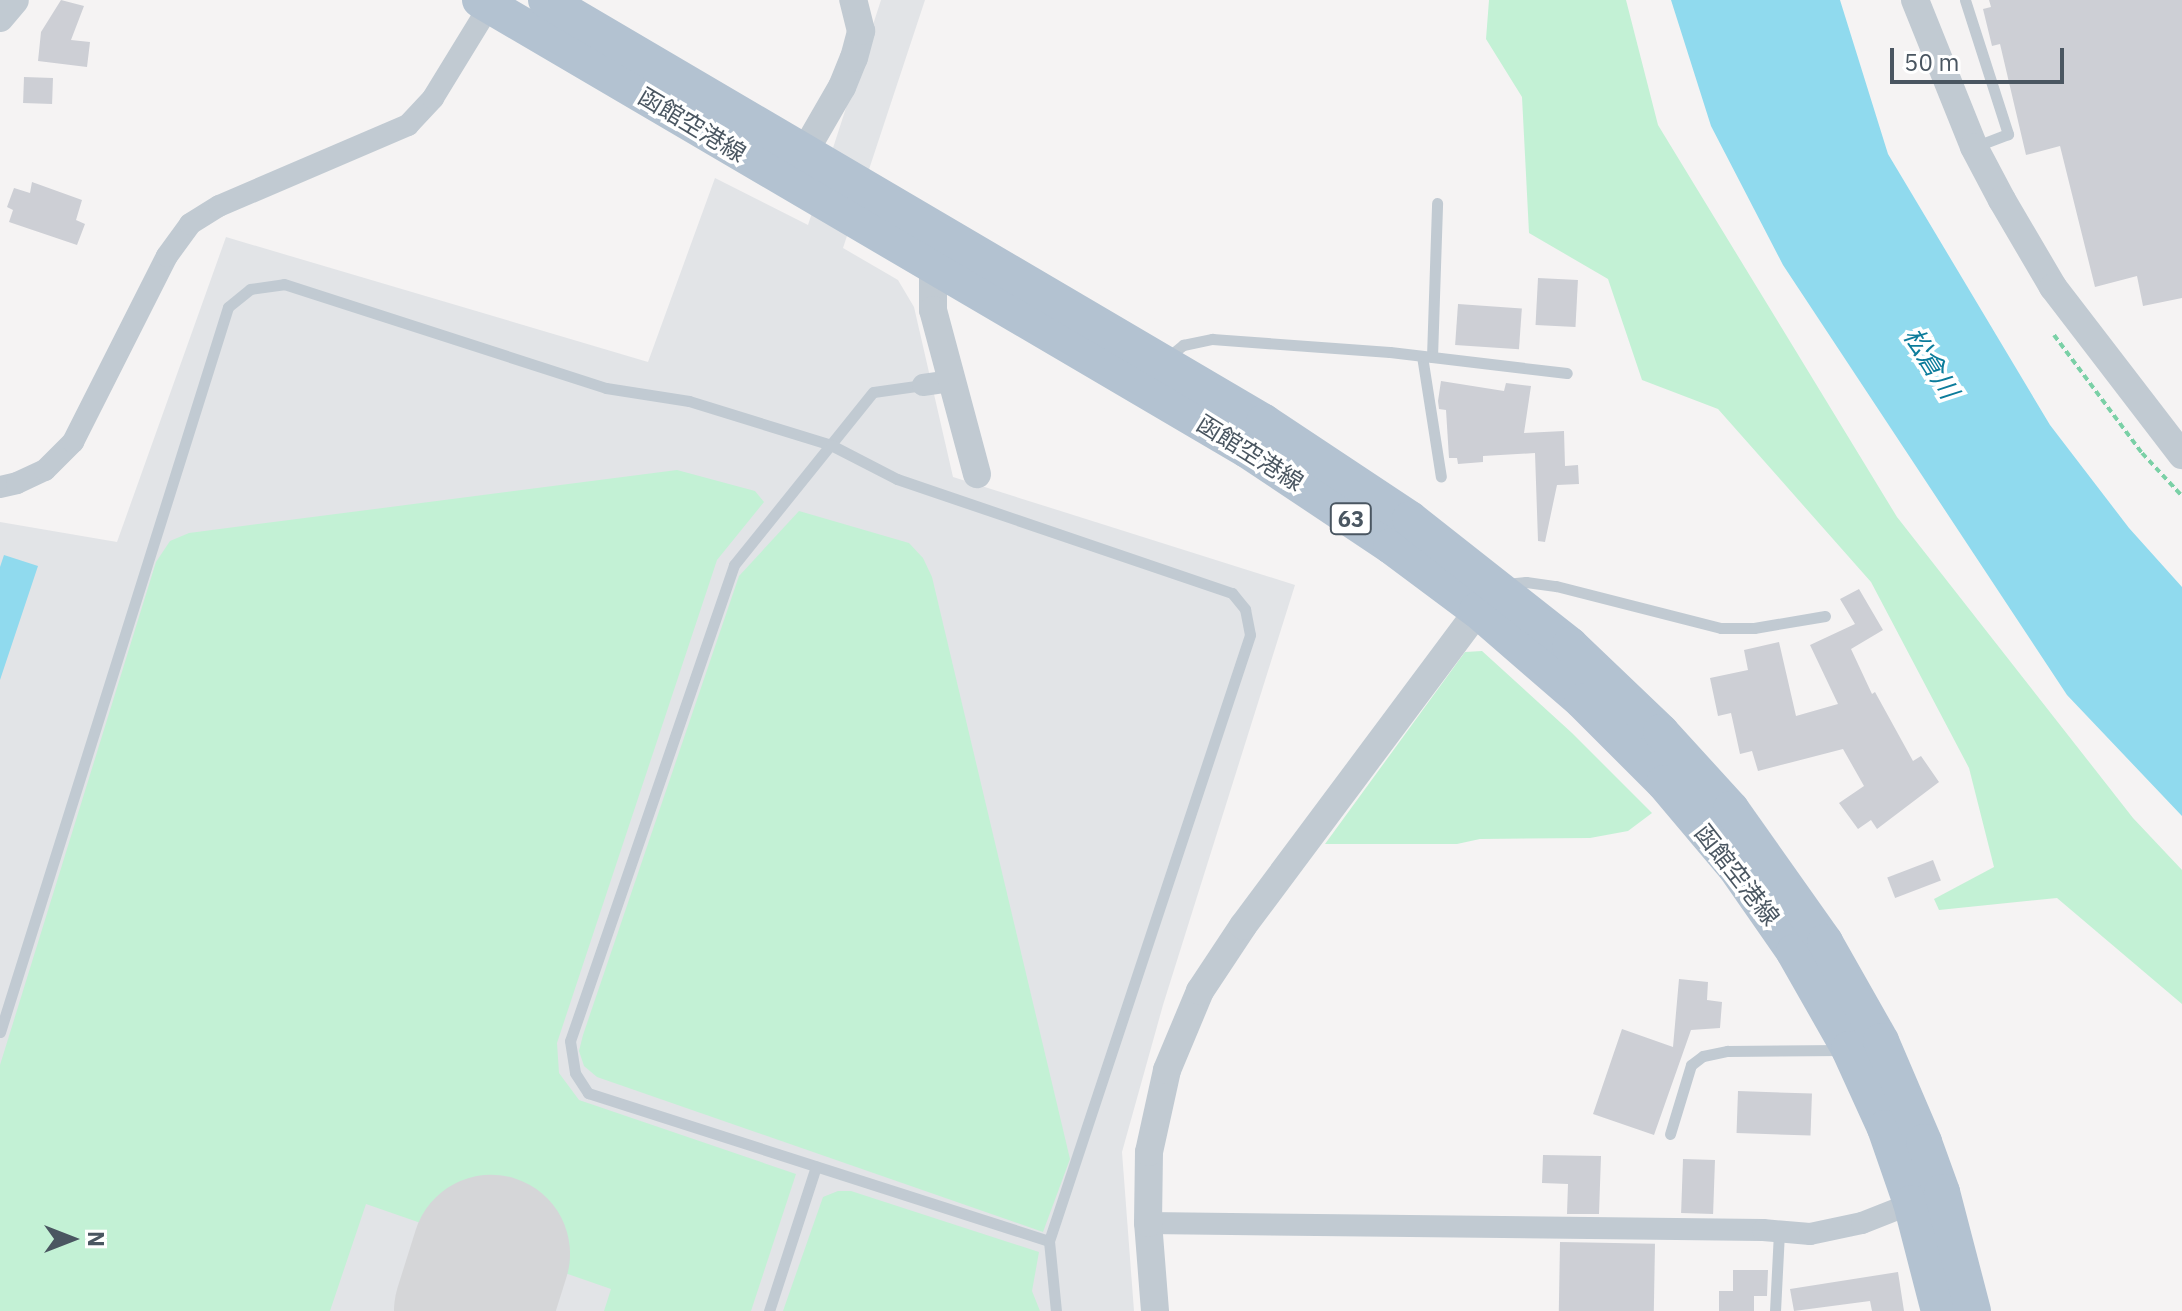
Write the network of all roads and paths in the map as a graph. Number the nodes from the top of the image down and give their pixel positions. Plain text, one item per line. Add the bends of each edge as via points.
1 (15, 0) edge
2 (546, 0) edge
3 (853, 0) edge
4 (1915, 0) edge
5 (1965, 0) edge
6 (485, 3) edge
7 (0, 18) edge
8 (1974, 147) junction
9 (796, 167) junction
10 (1437, 203) dead end
11 (939, 249) junction
12 (1427, 357) junction
13 (1567, 373) dead end
14 (1153, 374) junction
15 (952, 381) junction
16 (923, 385) joint
17 (831, 445) junction
18 (2182, 455) edge
19 (977, 474) dead end
20 (1441, 477) dead end
21 (0, 487) edge
22 (1487, 598) junction
23 (1825, 616) dead end
24 (0, 1032) edge
25 (1865, 1045) junction
26 (1670, 1134) dead end
27 (816, 1166) junction
28 (1927, 1198) junction
29 (1148, 1223) junction
30 (1779, 1231) junction
31 (1049, 1241) junction
32 (769, 1311) edge
33 (1056, 1311) edge
34 (1155, 1311) edge
35 (1775, 1311) edge
36 (1939, 1311) edge
37 (1973, 1311) edge

1 - 7 street
2 - 9 main road, 函館空港線 / 63
3 - 9 street via 861,31 854,58
4 - 8 street
5 - 8 lane via 2008,134
6 - 9 main road, 函館空港線 / 63
6 - 21 street via 433,98 408,125 219,206 190,224 167,256 73,442 45,470
8 - 18 street via 2053,287
9 - 11 main road, 函館空港線 / 63
10 - 12 lane
11 - 14 main road, 函館空港線 / 63
11 - 15 street via 933,310
12 - 13 lane
12 - 14 lane via 1212,339 1183,345
12 - 20 lane
14 - 22 main road, 函館空港線 / 63 via 1316,496
15 - 16 street
15 - 19 street
16 - 17 lane via 873,392
17 - 24 lane via 689,401 606,388 284,284 250,289 228,307
17 - 27 lane via 734,565 570,1041 575,1073 588,1093
17 - 31 lane via 897,479 1232,593 1245,609 1250,635
22 - 23 lane via 1526,582 1721,628
22 - 25 main road, 函館空港線 / 63 via 1664,783 1765,907
22 - 29 street via 1200,991 1167,1070 1156,1112 1149,1152
25 - 26 lane via 1703,1056 1691,1065
25 - 28 main road, 函館空港線 / 63 via 1885,1128
27 - 31 lane
27 - 32 lane
28 - 30 street via 1841,1229
28 - 36 main road, 函館空港線 / 63
28 - 37 main road, 函館空港線 / 63
29 - 30 street
29 - 34 street
30 - 35 lane
31 - 33 lane

